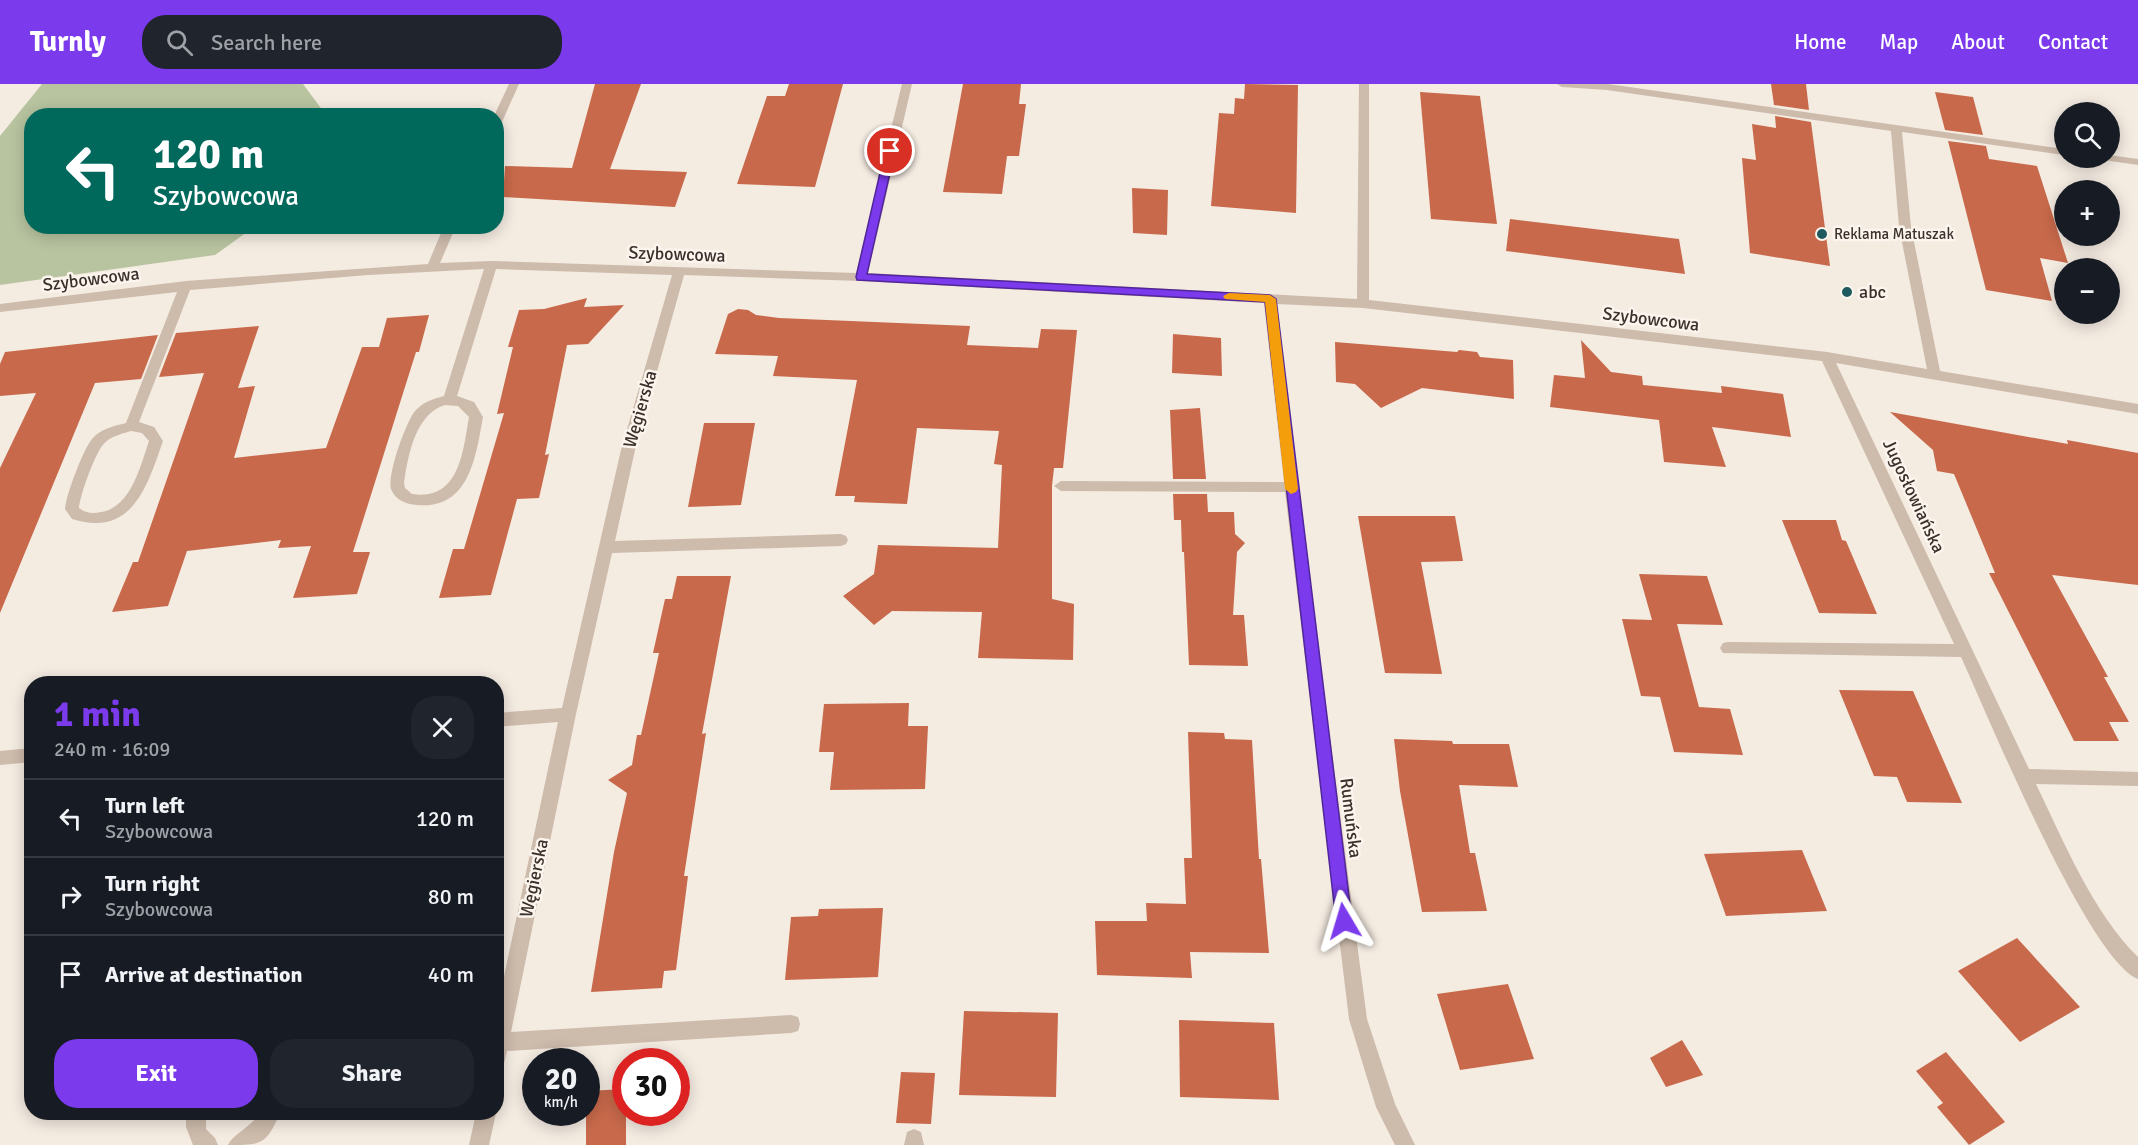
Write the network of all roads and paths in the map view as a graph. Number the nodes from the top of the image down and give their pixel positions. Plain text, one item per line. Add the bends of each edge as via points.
1 (514, 84) edge
2 (907, 84) edge
3 (1364, 84) edge
4 (1562, 84) edge
5 (503, 108) edge
6 (1896, 129) junction
7 (2054, 151) edge
8 (2120, 160) edge
9 (2138, 162) edge
10 (446, 234) edge
11 (491, 265) junction
12 (432, 267) junction
13 (679, 272) junction
14 (861, 277) junction
15 (186, 285) junction
16 (1270, 299) junction
17 (1363, 304) junction
18 (0, 308) edge
19 (1827, 357) junction
20 (1934, 374) junction
21 (449, 400) junction
22 (2138, 409) edge
23 (131, 426) junction
24 (1061, 486) dead end
25 (1291, 487) junction
26 (841, 540) dead end
27 (606, 547) junction
28 (1728, 648) dead end
29 (1966, 651) junction
30 (568, 714) junction
31 (504, 719) edge
32 (24, 756) edge
33 (0, 758) edge
34 (2024, 776) junction
35 (2138, 779) edge
36 (2138, 970) edge
37 (791, 1024) dead end
38 (504, 1027) edge
39 (504, 1042) edge
40 (195, 1120) edge
41 (267, 1120) edge
42 (484, 1120) edge
43 (208, 1145) edge
44 (238, 1145) edge
45 (479, 1145) edge
46 (1405, 1145) edge

1 - 5 street
2 - 14 street
3 - 17 street
4 - 6 street via 1607,87
6 - 7 street
6 - 20 street via 1905,227
8 - 9 street
10 - 12 street
11 - 12 street, Szybowcowa
11 - 13 street, Szybowcowa
11 - 21 street
12 - 15 street, Szybowcowa
13 - 14 street, Szybowcowa
13 - 27 street, Węgierska via 628,450
14 - 16 street, Szybowcowa
15 - 18 street, Szybowcowa
15 - 23 street
16 - 17 street, Szybowcowa
16 - 25 street, Rumuńska
17 - 19 street, Szybowcowa
19 - 20 street, Szybowcowa
19 - 29 street, Jugosłowiańska
20 - 22 street, Szybowcowa
21 - 21 street via 435,403 418,416 397,487 412,500 437,498 464,476 476,417 467,403
23 - 23 street via 97,442 73,498 72,509 77,515 96,519 110,516 135,497 156,441 153,432
24 - 25 street
25 - 46 street, Rumuńska via 1358,1019 1386,1107
26 - 27 street
27 - 30 street, Węgierska
28 - 29 street
29 - 34 street, Jugosłowiańska
30 - 31 street
30 - 38 street, Węgierska
32 - 33 street
34 - 35 street
34 - 36 street, Jugosłowiańska via 2073,880 2120,952
37 - 39 street
40 - 43 street via 200,1140
41 - 44 street via 251,1140
42 - 45 street

